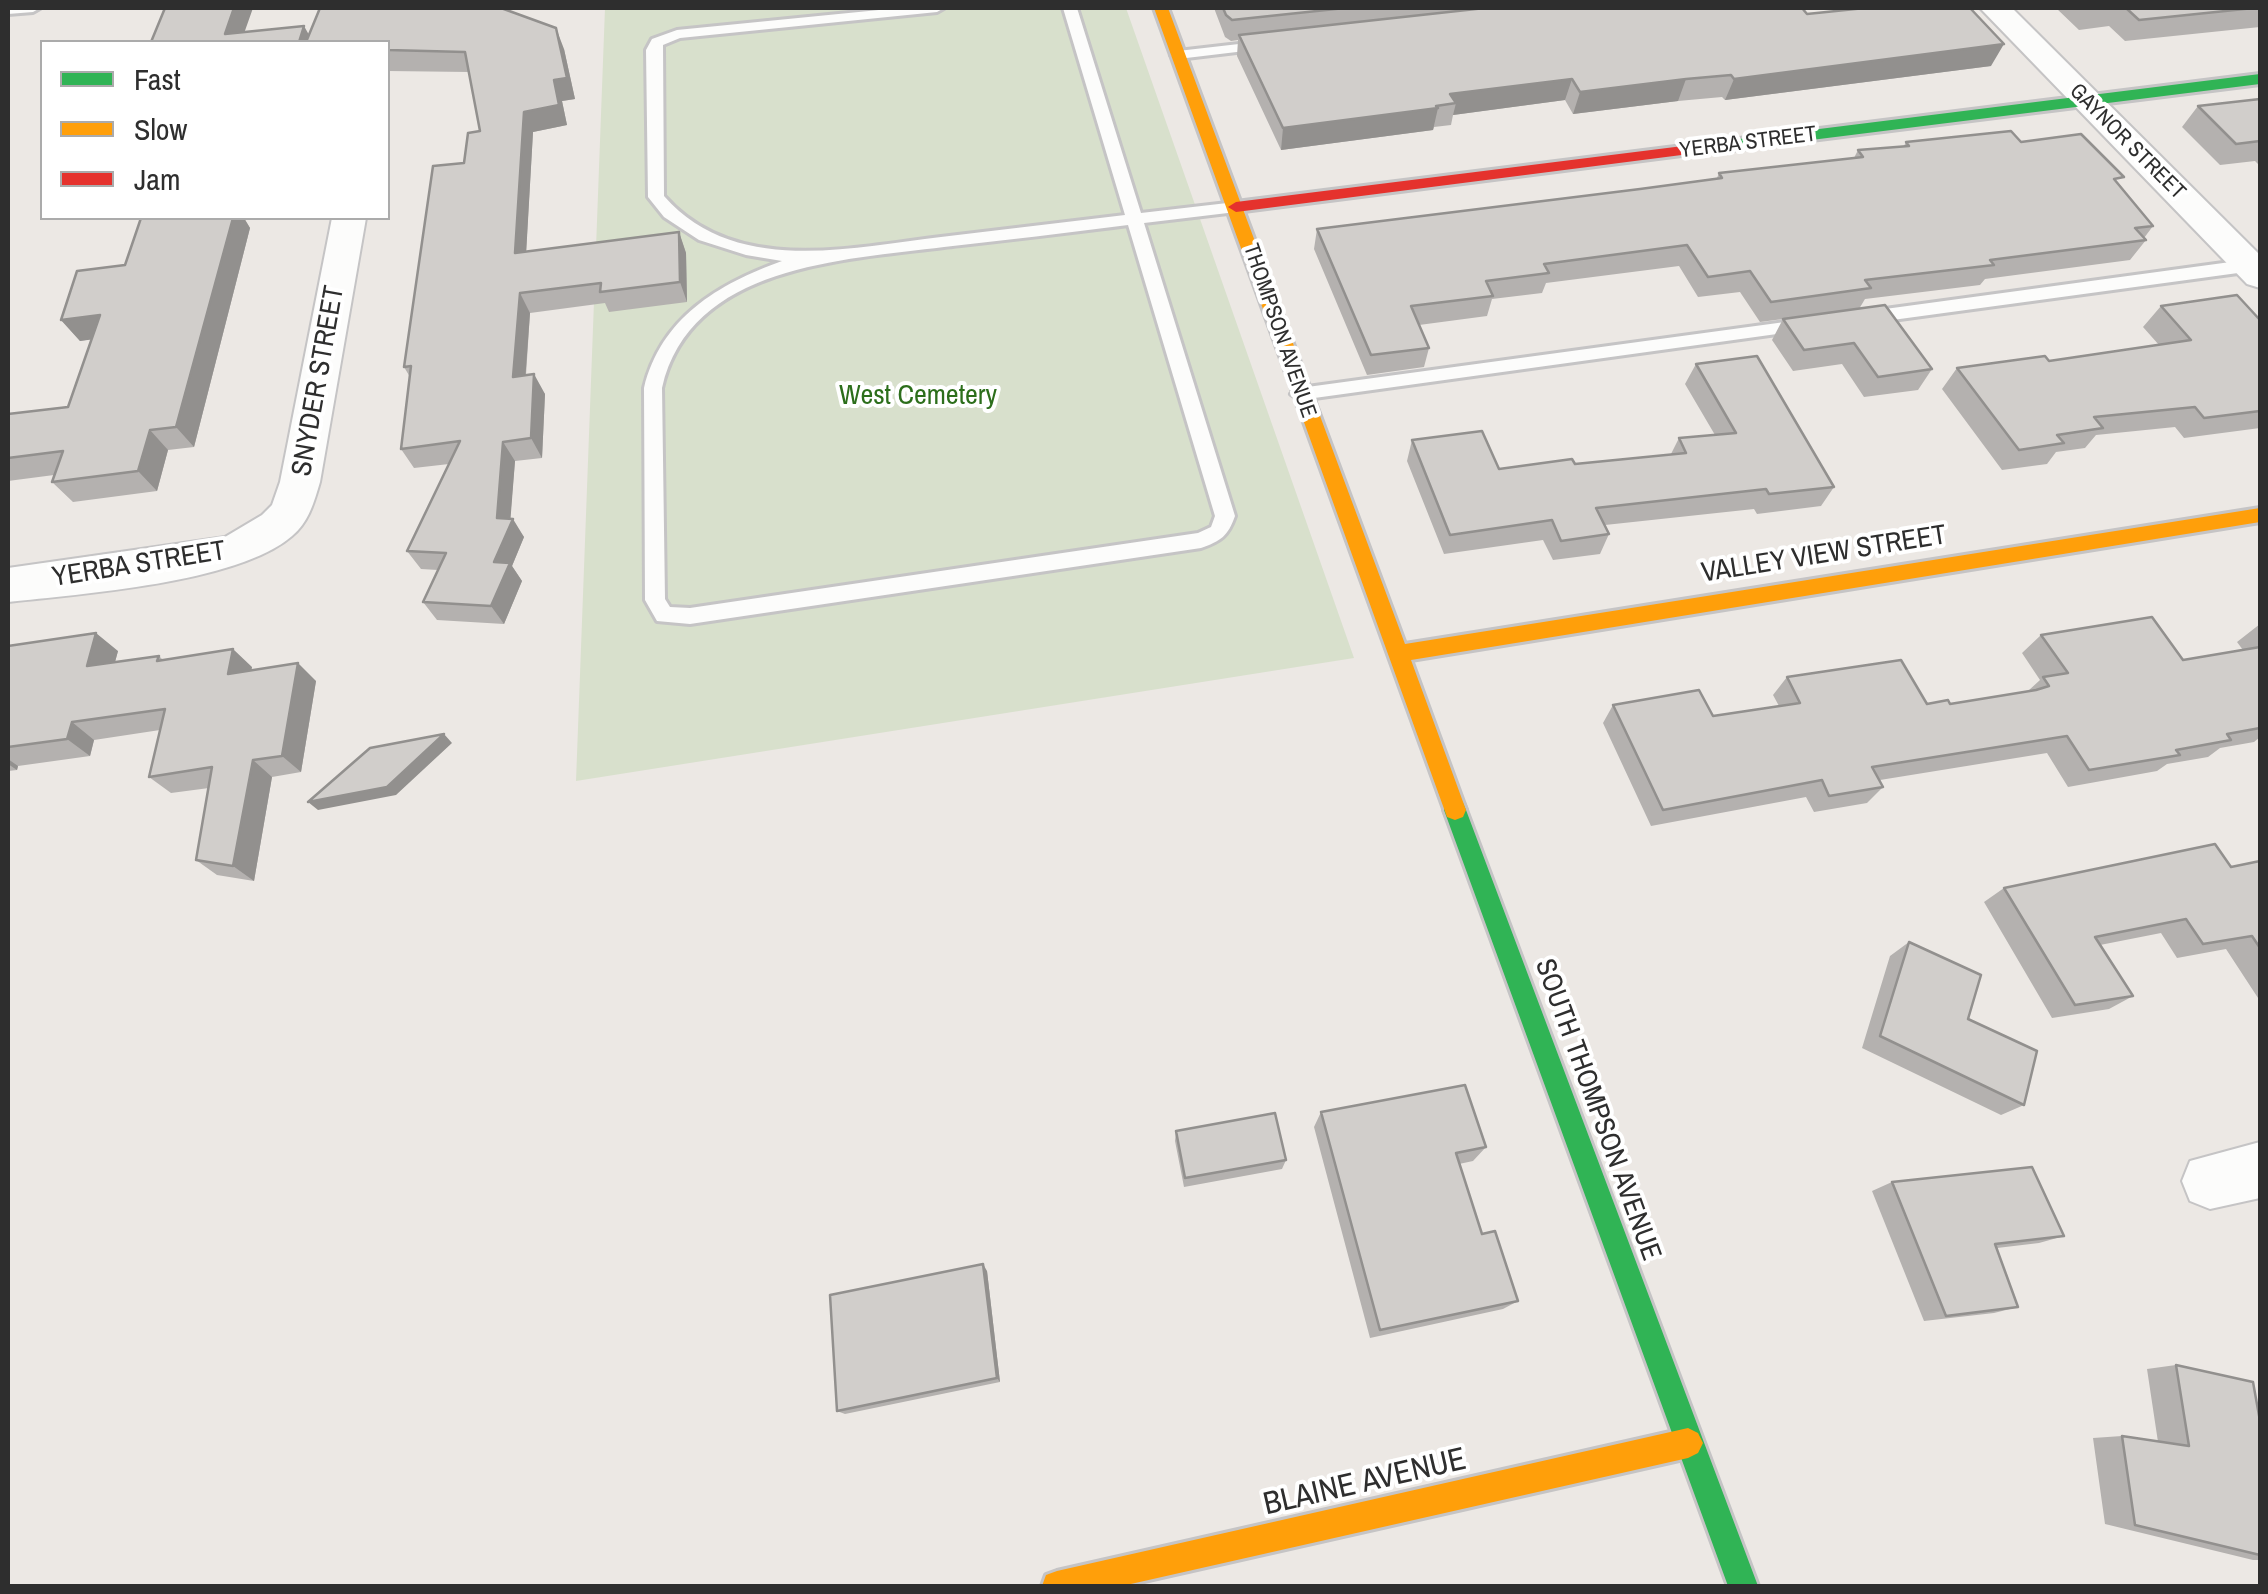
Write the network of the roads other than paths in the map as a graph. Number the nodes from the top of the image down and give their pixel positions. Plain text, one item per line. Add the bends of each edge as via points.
1 (33, 8) edge
2 (937, 8) edge
3 (1070, 8) edge
4 (1161, 8) edge
5 (1995, 8) edge
6 (8, 10) edge
7 (1278, 44) edge
8 (1178, 55) junction
9 (2260, 79) edge
10 (2085, 100) junction
11 (1236, 207) junction
12 (1136, 219) junction
13 (349, 220) edge
14 (711, 238) junction
15 (810, 258) junction
16 (2257, 268) edge
17 (722, 296) junction
18 (1300, 394) junction
19 (2260, 515) edge
20 (267, 535) joint
21 (8, 586) edge
22 (1397, 654) junction
23 (1688, 1443) junction
24 (1057, 1586) edge
25 (1744, 1586) edge

1 - 6 lane
2 - 14 lane via 677,34 656,42 653,188 680,222
3 - 12 lane
4 - 8 street, THOMPSON AVENUE
5 - 10 street, GAYNOR STREET
7 - 8 lane
8 - 11 street, THOMPSON AVENUE
9 - 10 street, YERBA STREET
10 - 11 street, YERBA STREET
10 - 16 street, GAYNOR STREET
11 - 12 lane
11 - 18 street, THOMPSON AVENUE
12 - 15 lane
12 - 17 lane via 1225,516 1219,532 1201,540 664,616 655,600 654,374 676,336
13 - 20 street, SNYDER STREET via 296,499
14 - 15 lane
14 - 17 lane via 730,257 732,278
15 - 17 lane
16 - 18 lane
18 - 22 street, THOMPSON AVENUE
19 - 22 street, VALLEY VIEW STREET
20 - 21 street, YERBA STREET via 216,556
22 - 23 street, SOUTH THOMPSON AVENUE
23 - 24 street, BLAINE AVENUE
23 - 25 street, SOUTH THOMPSON AVENUE

